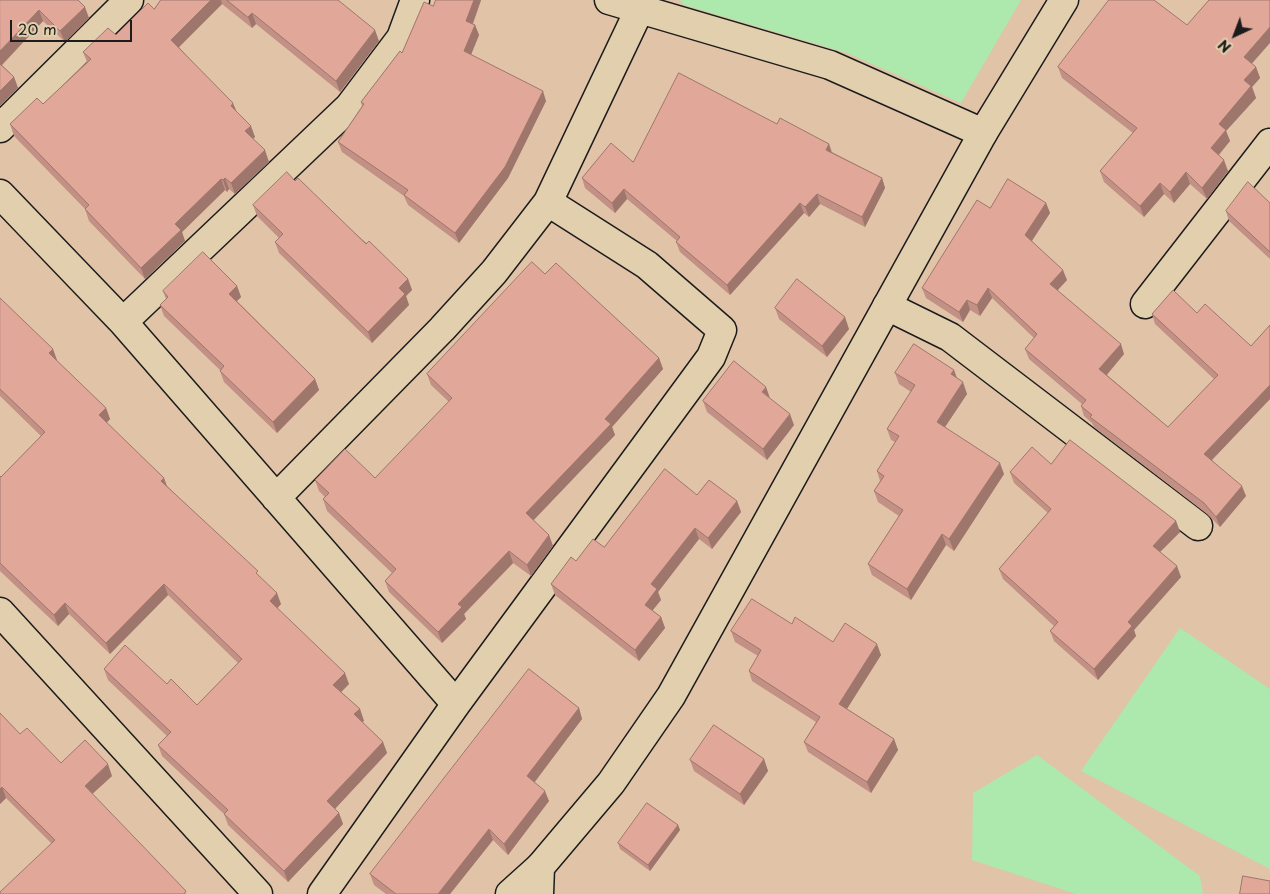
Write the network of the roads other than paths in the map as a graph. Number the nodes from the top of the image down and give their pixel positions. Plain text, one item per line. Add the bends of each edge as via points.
1 (129, 0) edge
2 (415, 0) edge
3 (609, 0) edge
4 (1064, 0) edge
5 (642, 5) edge
6 (0, 128) edge
7 (982, 133) junction
8 (1270, 142) edge
9 (0, 194) edge
10 (548, 202) junction
11 (1145, 304) dead end
12 (887, 306) junction
13 (122, 322) junction
14 (276, 498) junction
15 (1198, 526) dead end
16 (0, 612) edge
17 (456, 704) junction
18 (540, 867) junction
19 (258, 894) edge
20 (322, 894) edge
21 (510, 894) edge
22 (539, 894) edge

1 - 6 street
2 - 13 street via 401,38 349,107
3 - 5 street
4 - 7 street
5 - 7 street via 830,65
5 - 10 street
7 - 12 street
8 - 11 street
9 - 13 street
10 - 14 street via 494,272 442,329
10 - 17 street via 646,265 722,330 711,357
12 - 15 street via 950,337
12 - 18 street via 672,696 611,783
13 - 14 street
14 - 17 street
16 - 19 street
17 - 20 street
18 - 21 street
18 - 22 street

